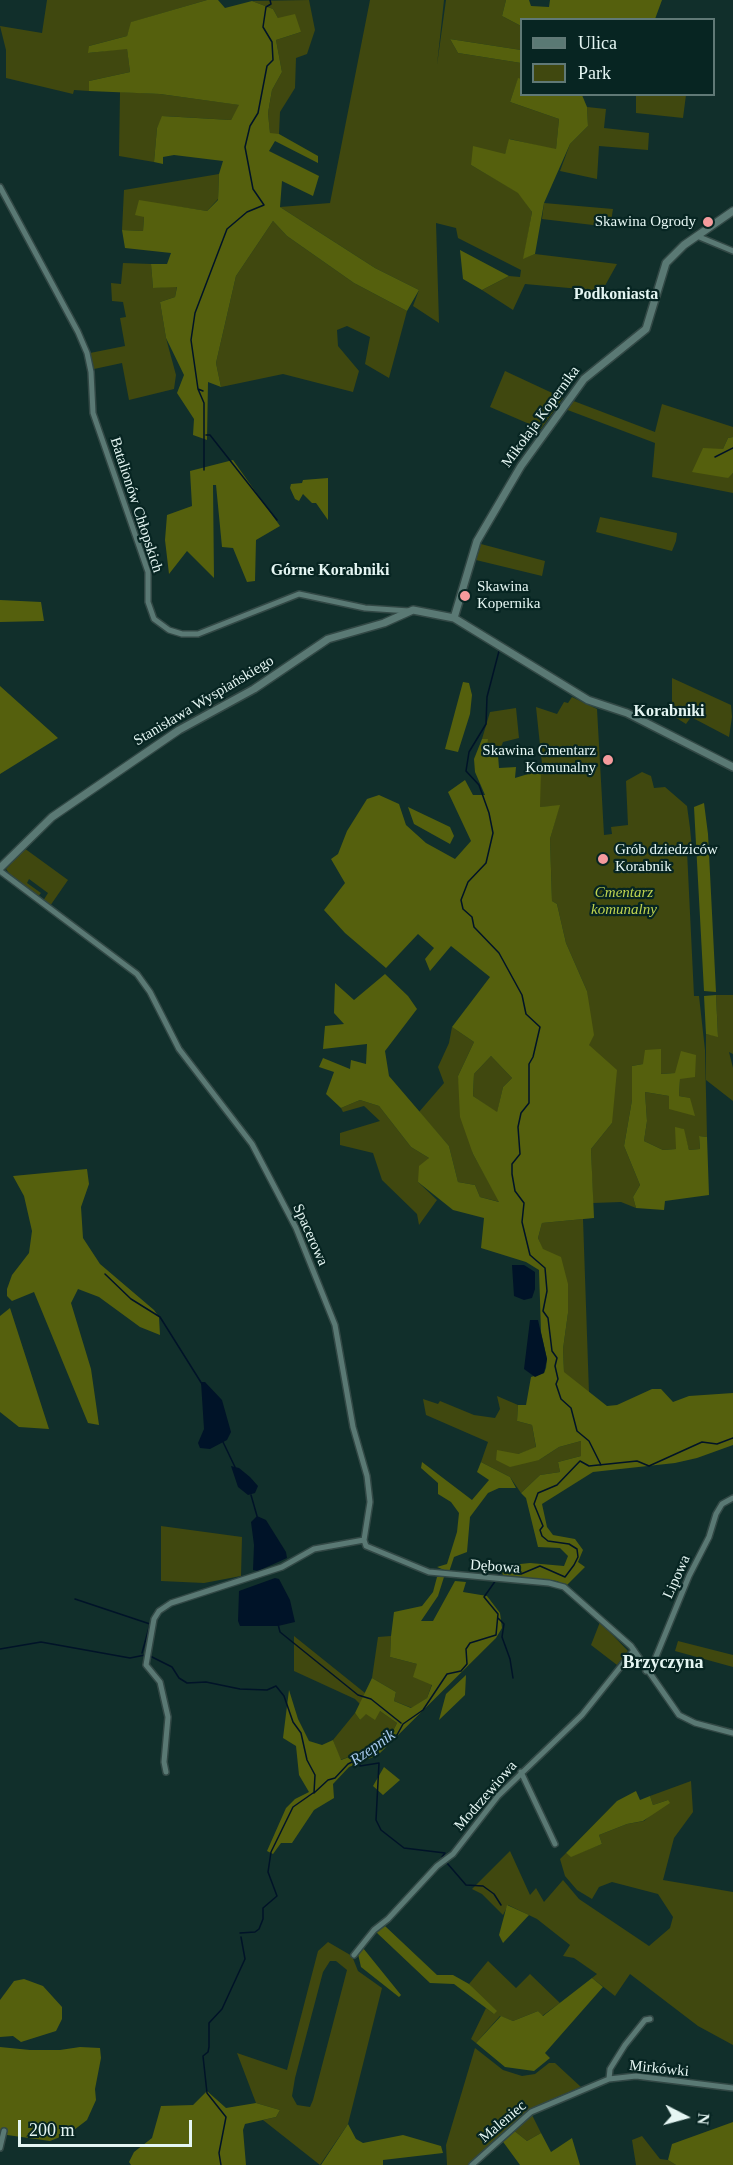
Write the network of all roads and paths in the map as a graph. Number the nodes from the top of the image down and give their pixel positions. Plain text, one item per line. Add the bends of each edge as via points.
1 (0, 187) edge
2 (733, 211) edge
3 (697, 236) junction
4 (733, 251) edge
5 (409, 611) junction
6 (454, 618) junction
7 (733, 766) edge
8 (0, 870) edge
9 (733, 1498) edge
10 (364, 1540) junction
11 (634, 1650) junction
12 (646, 1671) junction
13 (733, 1733) edge
14 (166, 1772) dead end
15 (521, 1772) junction
16 (555, 1844) dead end
17 (354, 1955) dead end
18 (650, 2019) dead end
19 (609, 2079) junction
20 (585, 2088) joint
21 (733, 2088) edge
22 (4, 2131) dead end
23 (0, 2148) edge
24 (471, 2165) edge

1 - 5 street, Batalionów Chłopskich via 87,353 93,413 148,572 148,602 154,619 169,630 198,634 299,594 365,608
2 - 3 street, Mikołaja Kopernika
3 - 4 street
3 - 6 street, Mikołaja Kopernika via 666,263 646,329 584,379 521,466 477,541
5 - 6 street, Stanisława Wyspiańskiego
5 - 8 street, Stanisława Wyspiańskiego via 384,623 328,639 254,689 179,730 52,817
6 - 7 street, Stanisława Wyspiańskiego via 588,700 627,713
8 - 10 street, Spacerowa via 137,974 179,1049 252,1144 296,1228 334,1325 352,1428 367,1476 370,1502
9 - 12 street, Lipowa via 722,1504 716,1514 655,1659
10 - 11 street, Dębowa via 366,1546 429,1572 564,1587
10 - 14 street via 314,1549 282,1567 171,1603 159,1611 146,1665 160,1682 168,1717
11 - 12 street, Dębowa
11 - 15 street, Modrzewiowa via 582,1715
12 - 13 street, Dębowa via 679,1715
15 - 16 street
15 - 17 street, Modrzewiowa via 453,1854 374,1930
18 - 19 street via 625,2044 610,2069
19 - 20 street, Mirkówki
19 - 21 street, Mirkówki via 636,2076
20 - 24 street, Maleniec via 531,2112
22 - 23 street

